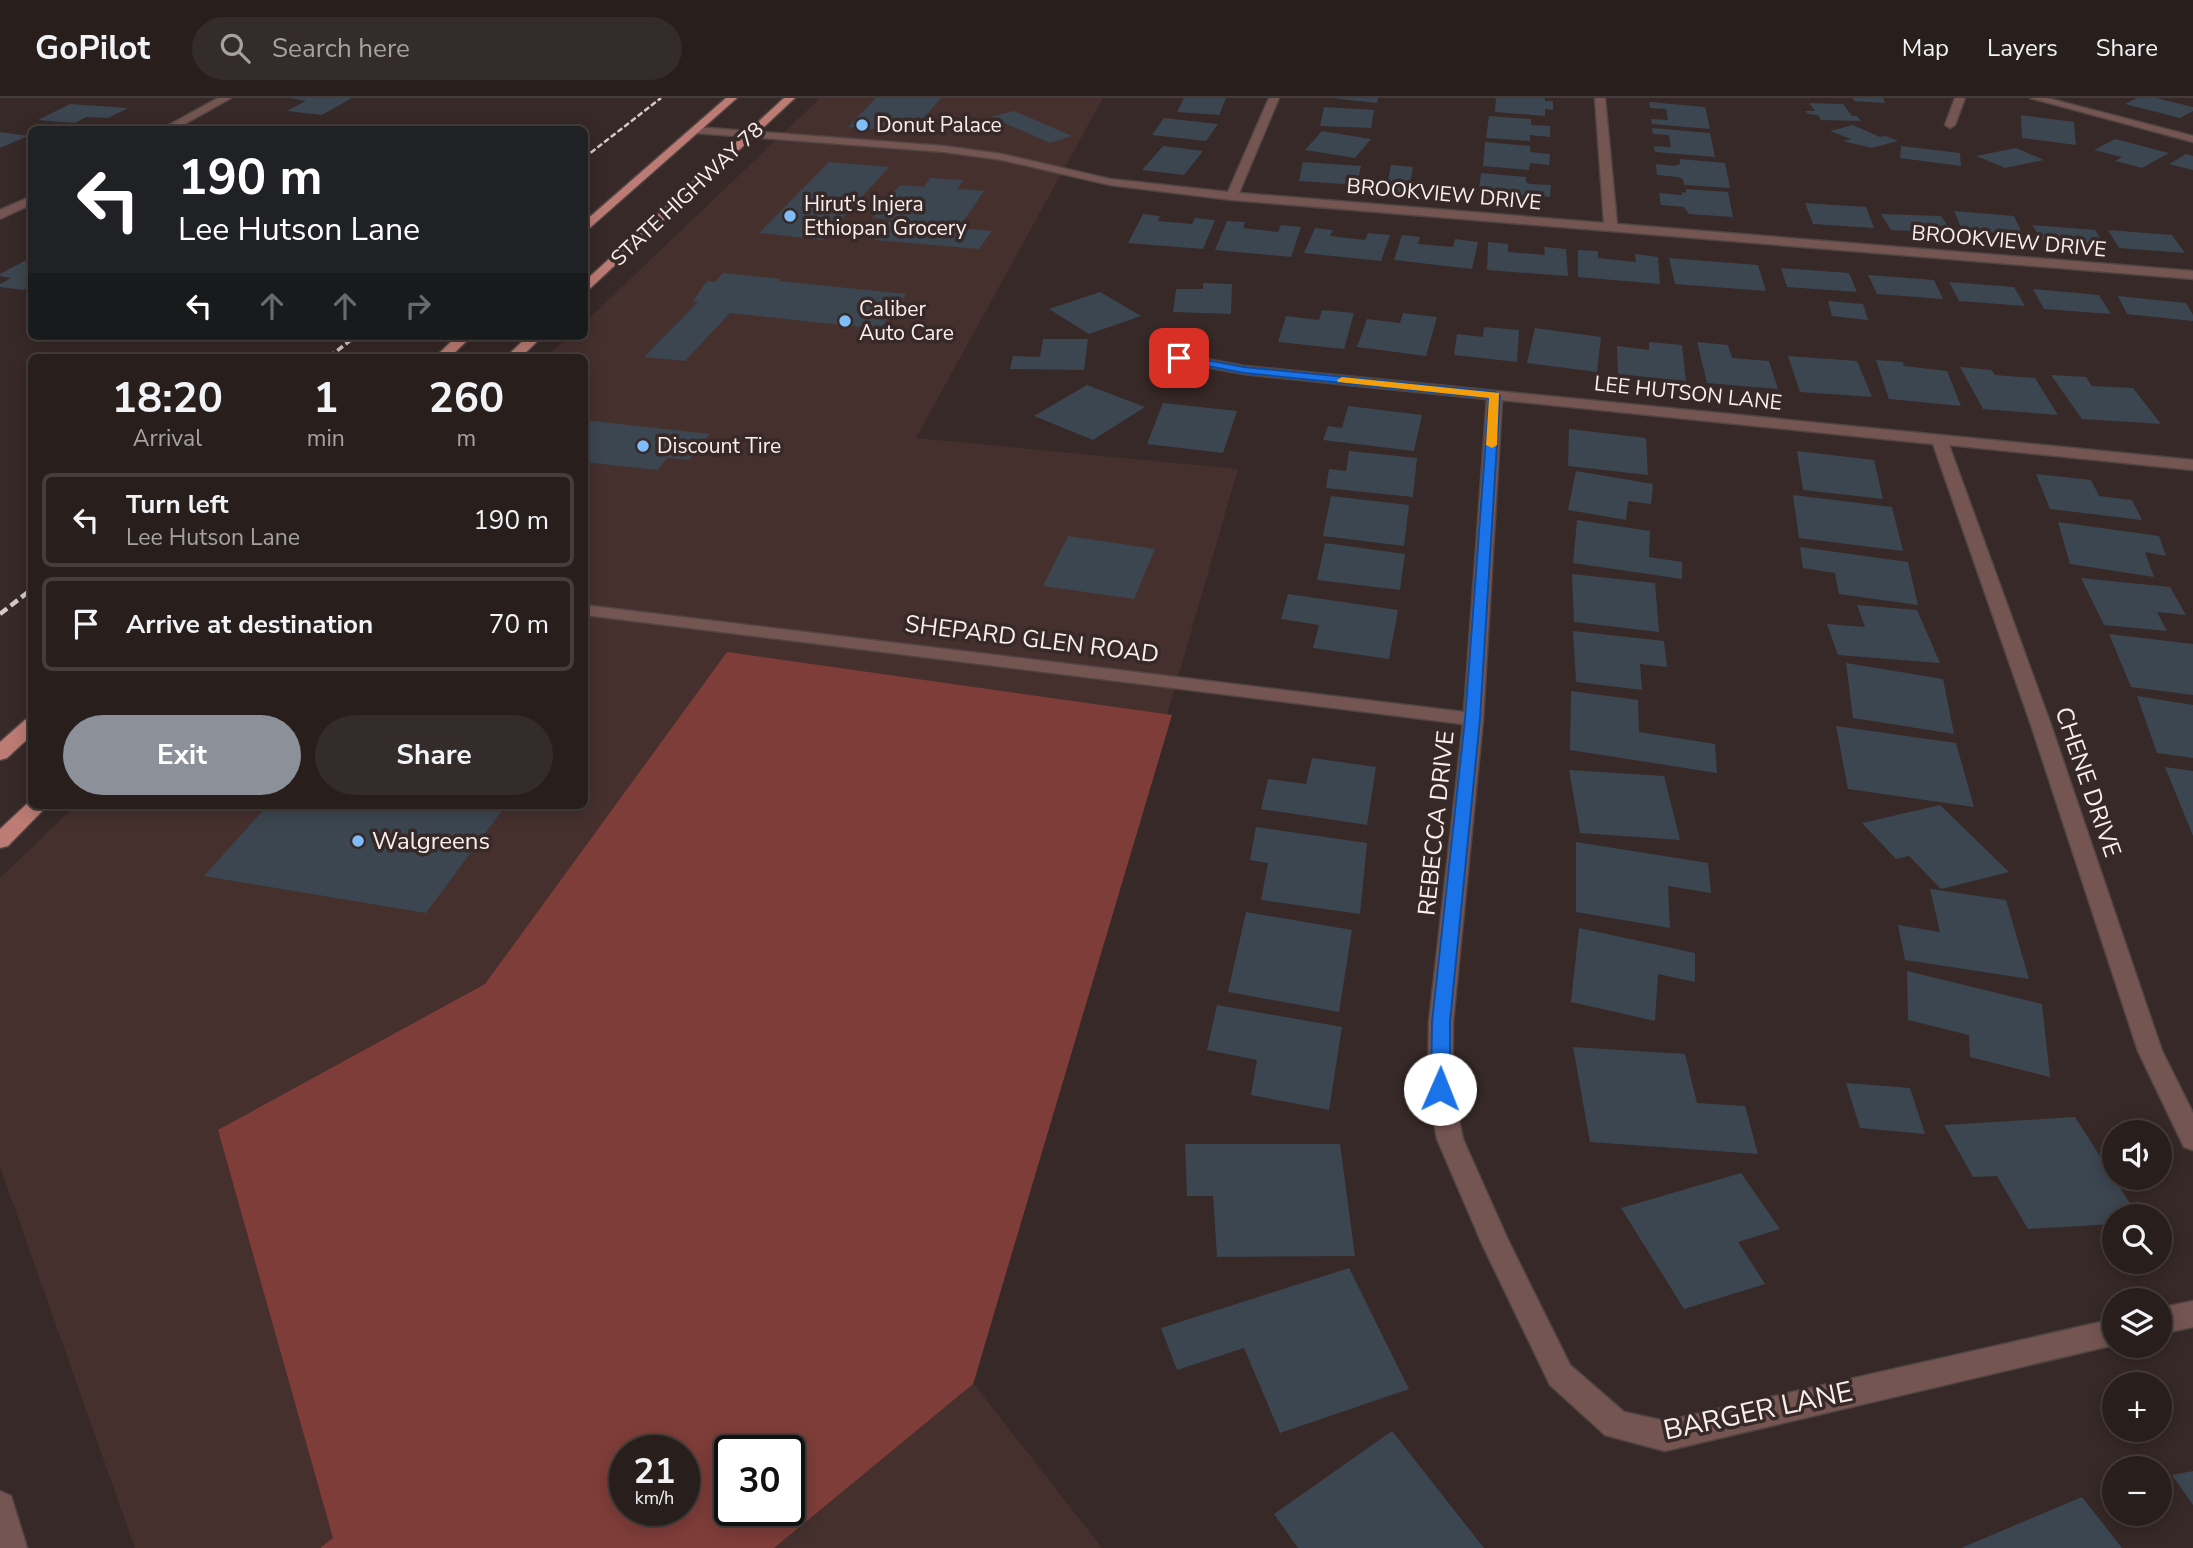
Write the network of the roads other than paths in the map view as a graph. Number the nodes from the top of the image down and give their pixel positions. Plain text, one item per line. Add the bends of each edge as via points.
1 (226, 98) edge
2 (732, 98) edge
3 (790, 98) edge
4 (1273, 98) edge
5 (1600, 98) edge
6 (1960, 98) edge
7 (2035, 98) edge
8 (1950, 125) dead end
9 (173, 126) edge
10 (695, 130) junction
11 (750, 135) junction
12 (2193, 139) edge
13 (1232, 196) junction
14 (28, 201) edge
15 (0, 215) edge
16 (588, 225) edge
17 (1611, 228) junction
18 (2193, 275) edge
19 (588, 286) edge
20 (461, 340) edge
21 (532, 340) edge
22 (445, 354) edge
23 (516, 354) edge
24 (1179, 358) dead end
25 (1495, 396) junction
26 (1940, 439) junction
27 (2193, 465) edge
28 (588, 610) edge
29 (1472, 719) junction
30 (28, 728) edge
31 (0, 752) edge
32 (34, 809) edge
33 (0, 841) edge
34 (2193, 1139) edge
35 (1497, 1246) joint
36 (2193, 1314) edge
37 (2172, 1318) edge
38 (2102, 1335) edge
39 (0, 1507) edge
40 (11, 1548) edge

1 - 9 street
2 - 10 main road, STATE HIGHWAY 78
3 - 11 main road, STATE HIGHWAY 78
4 - 13 street
5 - 17 street
6 - 8 street
7 - 12 street
10 - 11 street, BROOKVIEW DRIVE
10 - 16 main road, STATE HIGHWAY 78
11 - 13 street, BROOKVIEW DRIVE via 953,150 1110,183
11 - 19 main road, STATE HIGHWAY 78
13 - 17 street, BROOKVIEW DRIVE
14 - 15 street
17 - 18 street, BROOKVIEW DRIVE
20 - 22 main road
21 - 23 main road
24 - 25 street, LEE HUTSON LANE via 1244,370
25 - 26 street, LEE HUTSON LANE
25 - 29 street, REBECCA DRIVE
26 - 27 street, LEE HUTSON LANE
26 - 34 street, CHENE DRIVE via 2150,1051
28 - 29 street, SHEPARD GLEN ROAD
29 - 35 street, REBECCA DRIVE via 1441,1022 1440,1089 1450,1139
30 - 31 main road
32 - 33 main road
35 - 38 street, BARGER LANE via 1560,1375 1616,1425 1665,1436
36 - 37 street
39 - 40 street

